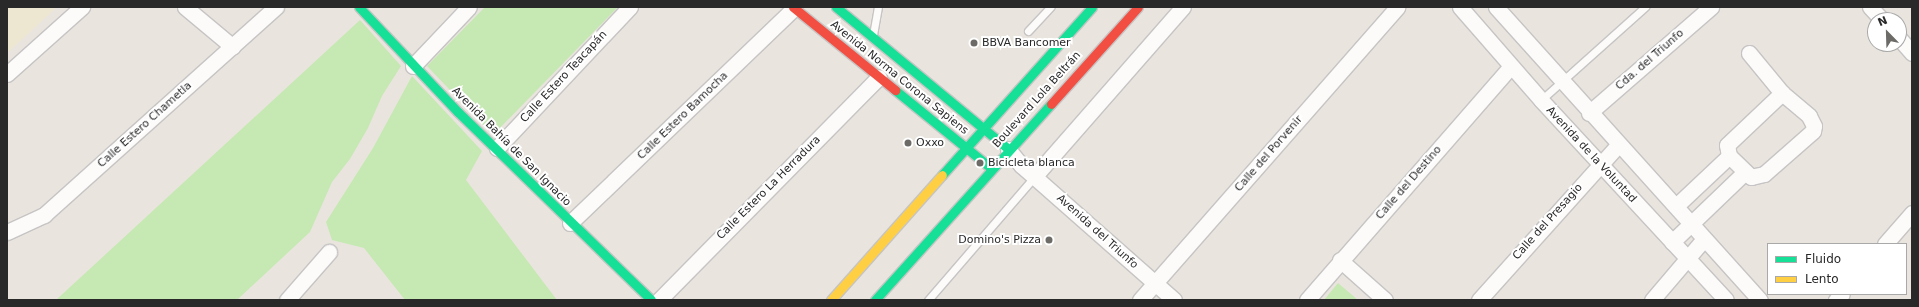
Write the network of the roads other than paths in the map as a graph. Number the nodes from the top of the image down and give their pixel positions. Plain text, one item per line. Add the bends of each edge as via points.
1 (82, 7) edge
2 (185, 7) edge
3 (276, 7) edge
4 (359, 7) edge
5 (469, 7) edge
6 (630, 7) edge
7 (793, 7) edge
8 (836, 7) edge
9 (878, 7) edge
10 (1050, 7) edge
11 (1092, 7) edge
12 (1138, 7) edge
13 (1183, 7) edge
14 (1397, 7) edge
15 (1460, 7) edge
16 (1496, 7) edge
17 (1645, 7) edge
18 (1711, 7) edge
19 (1028, 31) dead end
20 (872, 37) junction
21 (233, 46) junction
22 (1749, 53) dead end
23 (412, 66) junction
24 (1512, 66) junction
25 (7, 74) edge
26 (879, 77) junction
27 (1561, 81) junction
28 (1782, 93) junction
29 (1541, 100) junction
30 (1589, 113) junction
31 (983, 128) junction
32 (1618, 145) junction
33 (965, 147) junction
34 (497, 148) junction
35 (1008, 148) junction
36 (1729, 156) junction
37 (1600, 164) junction
38 (1021, 165) junction
39 (991, 168) junction
40 (1744, 173) junction
41 (1034, 177) junction
42 (1698, 185) junction
43 (1713, 200) junction
44 (1676, 206) junction
45 (1912, 213) edge
46 (570, 223) junction
47 (1690, 223) junction
48 (7, 232) edge
49 (1704, 239) junction
50 (1672, 242) junction
51 (1886, 243) edge
52 (329, 252) dead end
53 (1687, 258) junction
54 (1340, 260) junction
55 (1155, 283) junction
56 (287, 300) edge
57 (651, 300) edge
58 (659, 300) edge
59 (831, 300) edge
60 (875, 300) edge
61 (928, 300) edge
62 (1140, 300) edge
63 (1174, 300) edge
64 (1307, 300) edge
65 (1385, 300) edge
66 (1479, 300) edge
67 (1652, 300) edge
68 (1726, 300) edge
69 (1760, 300) edge

1 - 25 street
2 - 21 street
3 - 21 street, Calle Estero Chametla
4 - 23 street, Avenida Bahía de San Ignacio
5 - 23 street
6 - 34 street, Calle Estero Teacapán
7 - 26 street, Avenida Norma Corona Sapiens
7 - 46 street, Calle Estero Bamocha
8 - 20 street, Avenida Norma Corona Sapiens
9 - 20 lane
10 - 19 lane
11 - 31 street, Boulevard Lola Beltrán
12 - 35 street, Boulevard Lola Beltrán
13 - 41 street
14 - 55 street, Calle del Porvenir
15 - 24 street, Avenida de la Voluntad
16 - 27 street
17 - 27 lane
18 - 30 street, Cda. del Triunfo
20 - 31 street, Avenida Norma Corona Sapiens
21 - 48 street, Calle Estero Chametla via 44,216
22 - 28 street
23 - 34 street, Avenida Bahía de San Ignacio
24 - 29 street, Avenida de la Voluntad
24 - 54 street, Calle del Destino
26 - 33 street, Avenida Norma Corona Sapiens
26 - 58 street, Calle Estero La Herradura
27 - 29 lane
27 - 30 street
28 - 36 street via 1729,140 1726,150
28 - 40 street via 1808,116 1814,126 1813,131 1764,174 1751,177
29 - 37 street, Avenida de la Voluntad
30 - 32 street
31 - 33 street, Boulevard Lola Beltrán
31 - 35 street, Avenida Norma Corona Sapiens
32 - 37 street, Calle del Presagio
32 - 44 street
33 - 39 street, Avenida Norma Corona Sapiens
33 - 59 street, Boulevard Lola Beltrán
34 - 46 street, Avenida Bahía de San Ignacio
35 - 38 street, Avenida del Triunfo
35 - 39 street, Boulevard Lola Beltrán
36 - 40 street
36 - 42 street
37 - 50 street, Avenida de la Voluntad
37 - 66 street, Calle del Presagio
38 - 39 street
38 - 41 street, Avenida del Triunfo
39 - 60 street, Boulevard Lola Beltrán
40 - 43 street
41 - 55 street, Avenida del Triunfo
41 - 61 lane
42 - 43 street
42 - 44 street
43 - 47 street
44 - 47 street
45 - 51 street
46 - 57 street, Avenida Bahía de San Ignacio
47 - 49 street
47 - 50 street
49 - 53 street
49 - 69 street
50 - 53 street, Avenida de la Voluntad
52 - 56 street
53 - 67 street
53 - 68 street, Avenida de la Voluntad
54 - 64 street, Calle del Destino
54 - 65 street
55 - 62 street, Calle del Porvenir
55 - 63 street, Avenida del Triunfo

